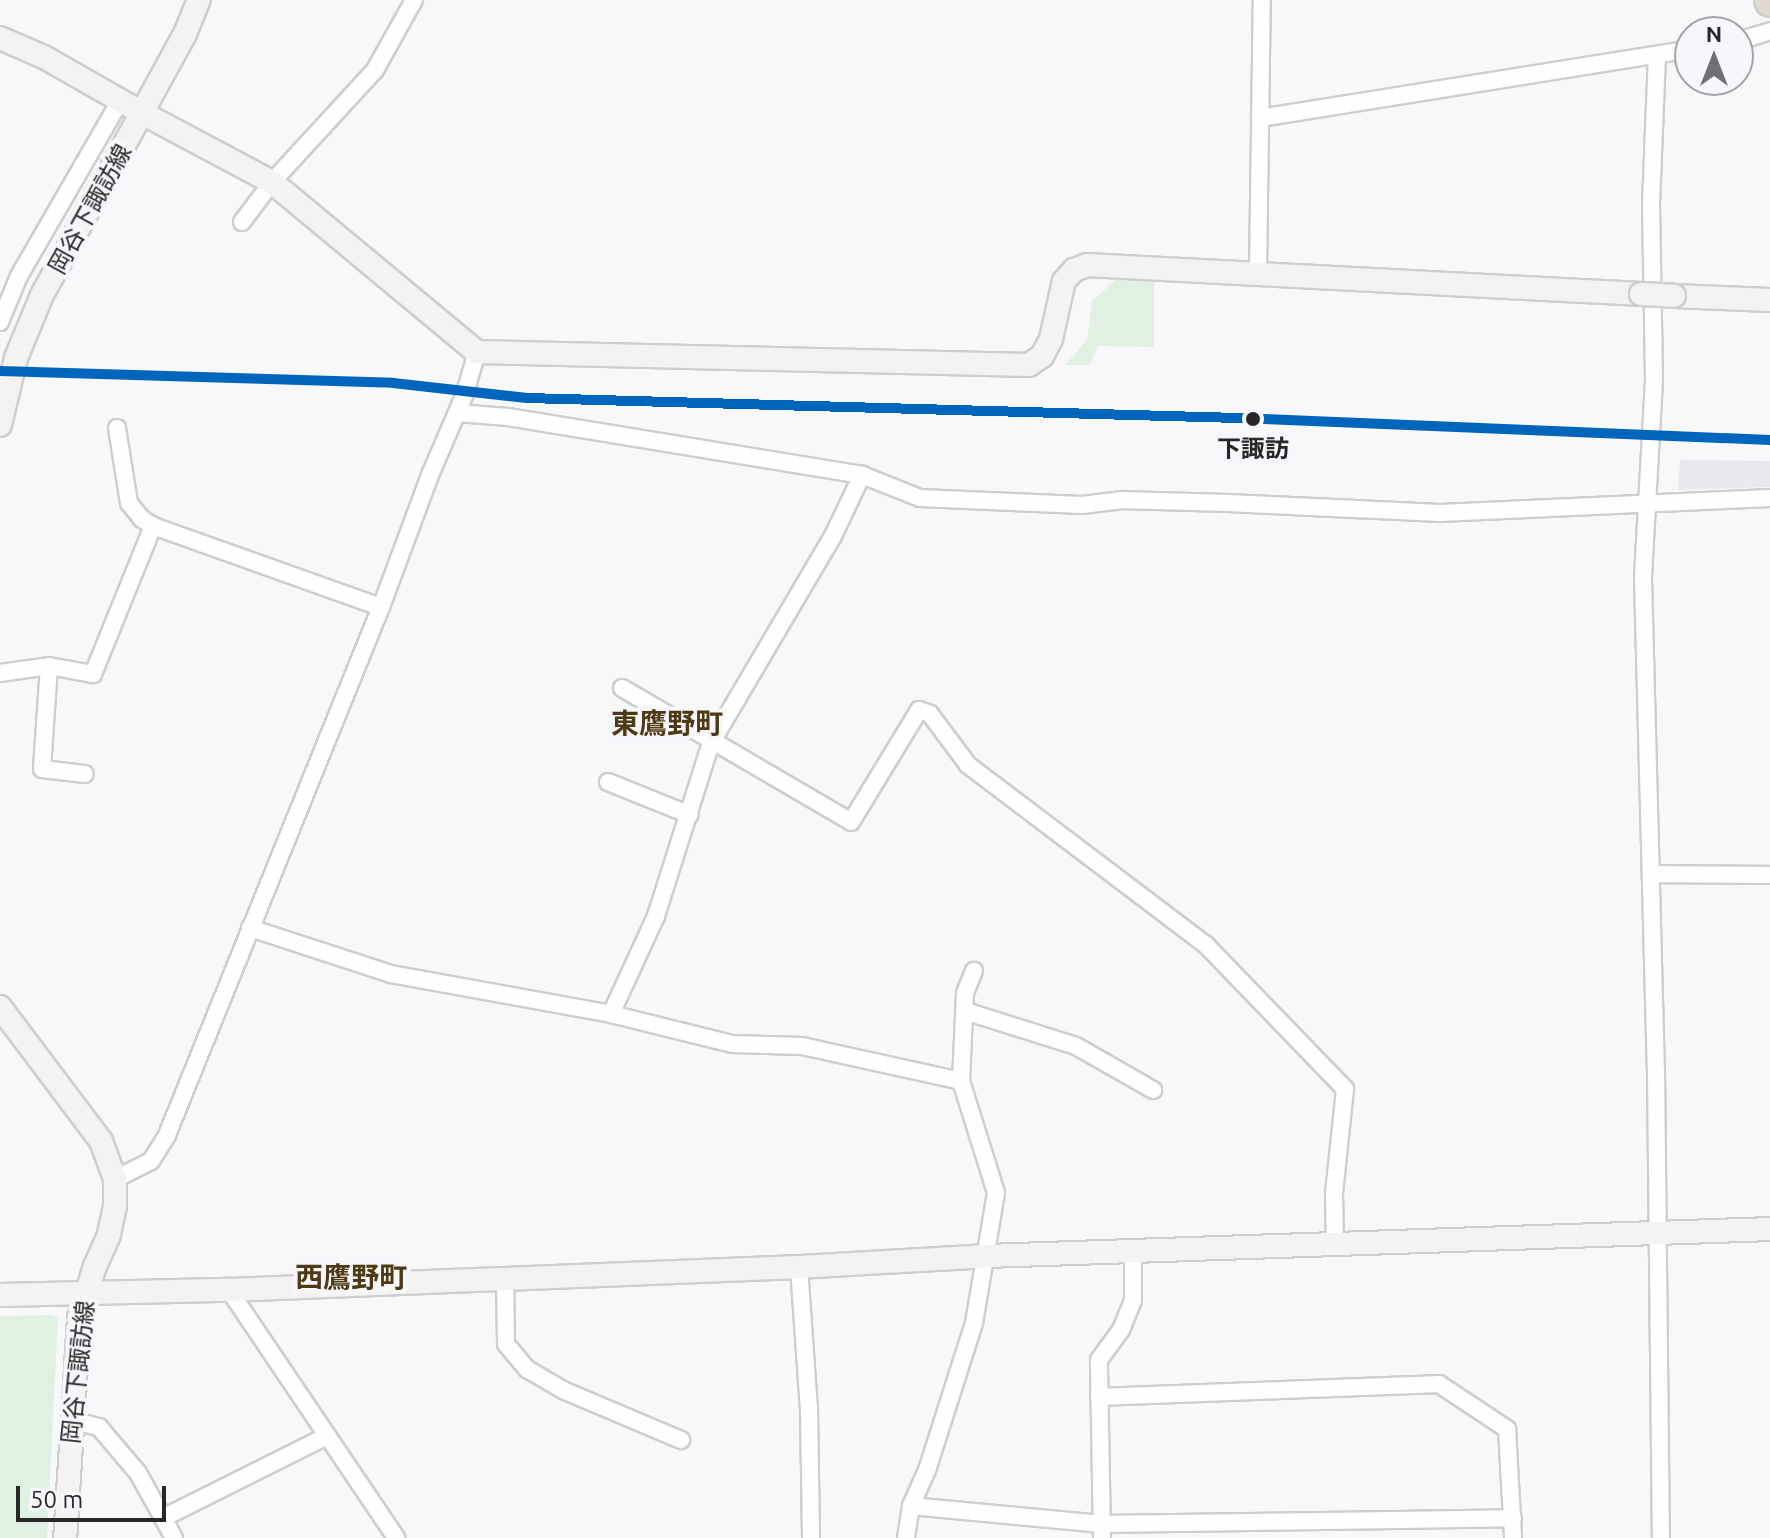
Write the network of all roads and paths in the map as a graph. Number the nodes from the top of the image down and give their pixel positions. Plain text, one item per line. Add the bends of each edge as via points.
1 (199, 0) edge
2 (414, 0) edge
3 (1262, 0) edge
4 (0, 38) edge
5 (1674, 52) edge
6 (1657, 55) junction
7 (120, 101) junction
8 (142, 113) junction
9 (1260, 118) junction
10 (272, 182) junction
11 (242, 222) dead end
12 (1258, 272) junction
13 (1770, 300) edge
14 (0, 322) edge
15 (477, 352) junction
16 (457, 413) junction
17 (0, 425) edge
18 (117, 428) dead end
19 (862, 475) junction
20 (1770, 498) edge
21 (1647, 502) junction
22 (153, 526) junction
23 (381, 607) junction
24 (49, 666) junction
25 (0, 673) edge
26 (622, 688) dead end
27 (711, 743) junction
28 (85, 774) dead end
29 (608, 782) dead end
30 (690, 815) junction
31 (1651, 874) junction
32 (1770, 875) edge
33 (250, 928) junction
34 (974, 971) dead end
35 (0, 1007) edge
36 (965, 1011) junction
37 (611, 1014) junction
38 (961, 1081) junction
39 (1153, 1090) dead end
40 (115, 1179) junction
41 (1770, 1229) edge
42 (1659, 1231) junction
43 (1335, 1246) junction
44 (1133, 1253) junction
45 (987, 1256) junction
46 (799, 1267) junction
47 (505, 1279) junction
48 (229, 1290) junction
49 (85, 1294) junction
50 (0, 1295) edge
51 (1099, 1397) junction
52 (72, 1420) junction
53 (327, 1436) junction
54 (681, 1440) dead end
55 (911, 1506) junction
56 (163, 1518) junction
57 (1513, 1518) junction
58 (1102, 1531) edge
59 (65, 1538) edge
60 (174, 1538) edge
61 (396, 1538) edge
62 (811, 1538) edge
63 (906, 1538) edge
64 (1513, 1538) edge
65 (1661, 1538) edge

1 - 8 street, 岡谷下諏訪線
2 - 10 street via 375,70
3 - 9 street
4 - 7 street
5 - 6 street
6 - 9 street
6 - 21 street via 1651,205 1654,380
7 - 8 street
7 - 14 street via 19,276
8 - 10 street
8 - 17 street, 岡谷下諏訪線 via 42,295 16,358
9 - 12 street
10 - 11 street
10 - 15 street
12 - 13 street, bridge
12 - 15 street via 1087,265 1074,270 1064,281 1051,339 1042,356 1029,365
15 - 16 street
16 - 19 street
16 - 23 street
18 - 22 street via 129,503
19 - 21 street via 920,498 1082,505 1121,500 1440,513
19 - 27 street via 833,536
20 - 21 street
21 - 31 street via 1643,579
22 - 23 street
22 - 24 street via 93,674
23 - 33 street
24 - 25 street
24 - 28 street via 42,769
26 - 27 street
27 - 30 street
27 - 43 street via 851,822 919,710 930,714 968,765 1206,945 1345,1089 1334,1194
29 - 30 street
30 - 37 street via 656,916
31 - 32 street
31 - 42 street
33 - 37 street via 391,974
33 - 40 street via 167,1135 151,1161
34 - 36 street
35 - 40 street, 岡谷下諏訪線 via 101,1141
36 - 38 street
36 - 39 street via 1076,1046
37 - 38 street via 732,1044 802,1046
38 - 45 street via 996,1193
40 - 49 street, 岡谷下諏訪線 via 109,1235
41 - 42 street
42 - 43 street
42 - 65 street
43 - 44 street
44 - 45 street
44 - 51 street via 1133,1300 1121,1330 1099,1360
45 - 46 street
45 - 55 street via 974,1323
46 - 47 street
46 - 62 street
47 - 48 street
47 - 54 street via 506,1344 527,1369 565,1391
48 - 49 street
48 - 53 street
49 - 50 street
49 - 52 street, 岡谷下諏訪線
51 - 57 street via 1439,1384 1507,1429
51 - 58 street
52 - 56 street via 99,1427 138,1473
52 - 59 street, 岡谷下諏訪線
53 - 56 street
53 - 61 street
55 - 58 street
55 - 63 street
56 - 60 street
57 - 58 street
57 - 64 street

